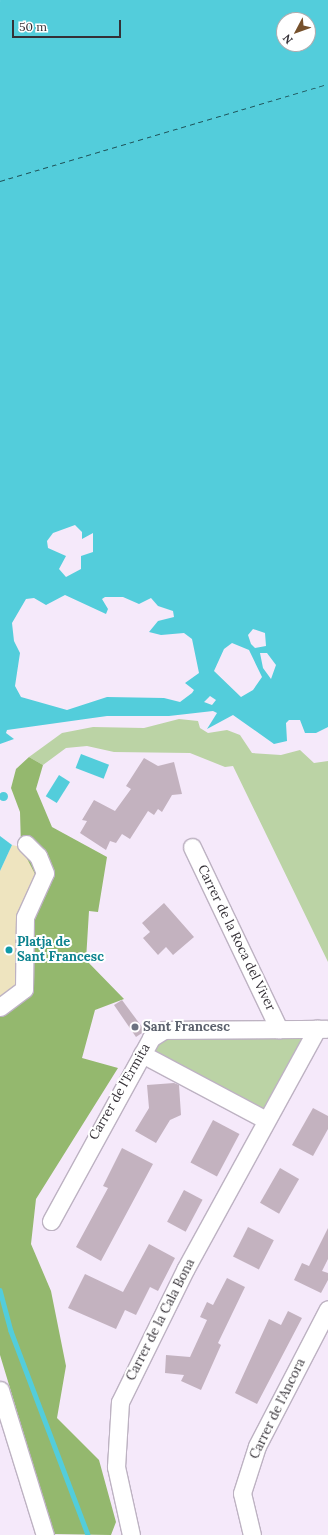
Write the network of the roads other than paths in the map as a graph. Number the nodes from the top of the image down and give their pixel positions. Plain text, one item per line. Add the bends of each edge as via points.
1 (26, 844) dead end
2 (192, 847) dead end
3 (0, 1007) edge
4 (280, 1029) junction
5 (323, 1029) edge
6 (142, 1054) junction
7 (266, 1120) junction
8 (51, 1221) dead end
9 (328, 1310) edge
10 (0, 1390) edge
11 (45, 1535) edge
12 (131, 1535) edge
13 (252, 1535) edge

1 - 3 street via 38,856 45,872 25,917 24,989
2 - 4 street, Carrer de la Roca del Viver
4 - 5 street, Carrer de l'Ermita
4 - 6 street, Carrer de l'Ermita via 164,1030 151,1038
5 - 7 street, Carrer de la Cala Bona
6 - 7 street
6 - 8 street, Carrer de l'Ermita
7 - 12 street, Carrer de la Cala Bona via 120,1402 116,1467
9 - 13 street, Carrer de l'Ancora via 257,1446 242,1493
10 - 11 street

